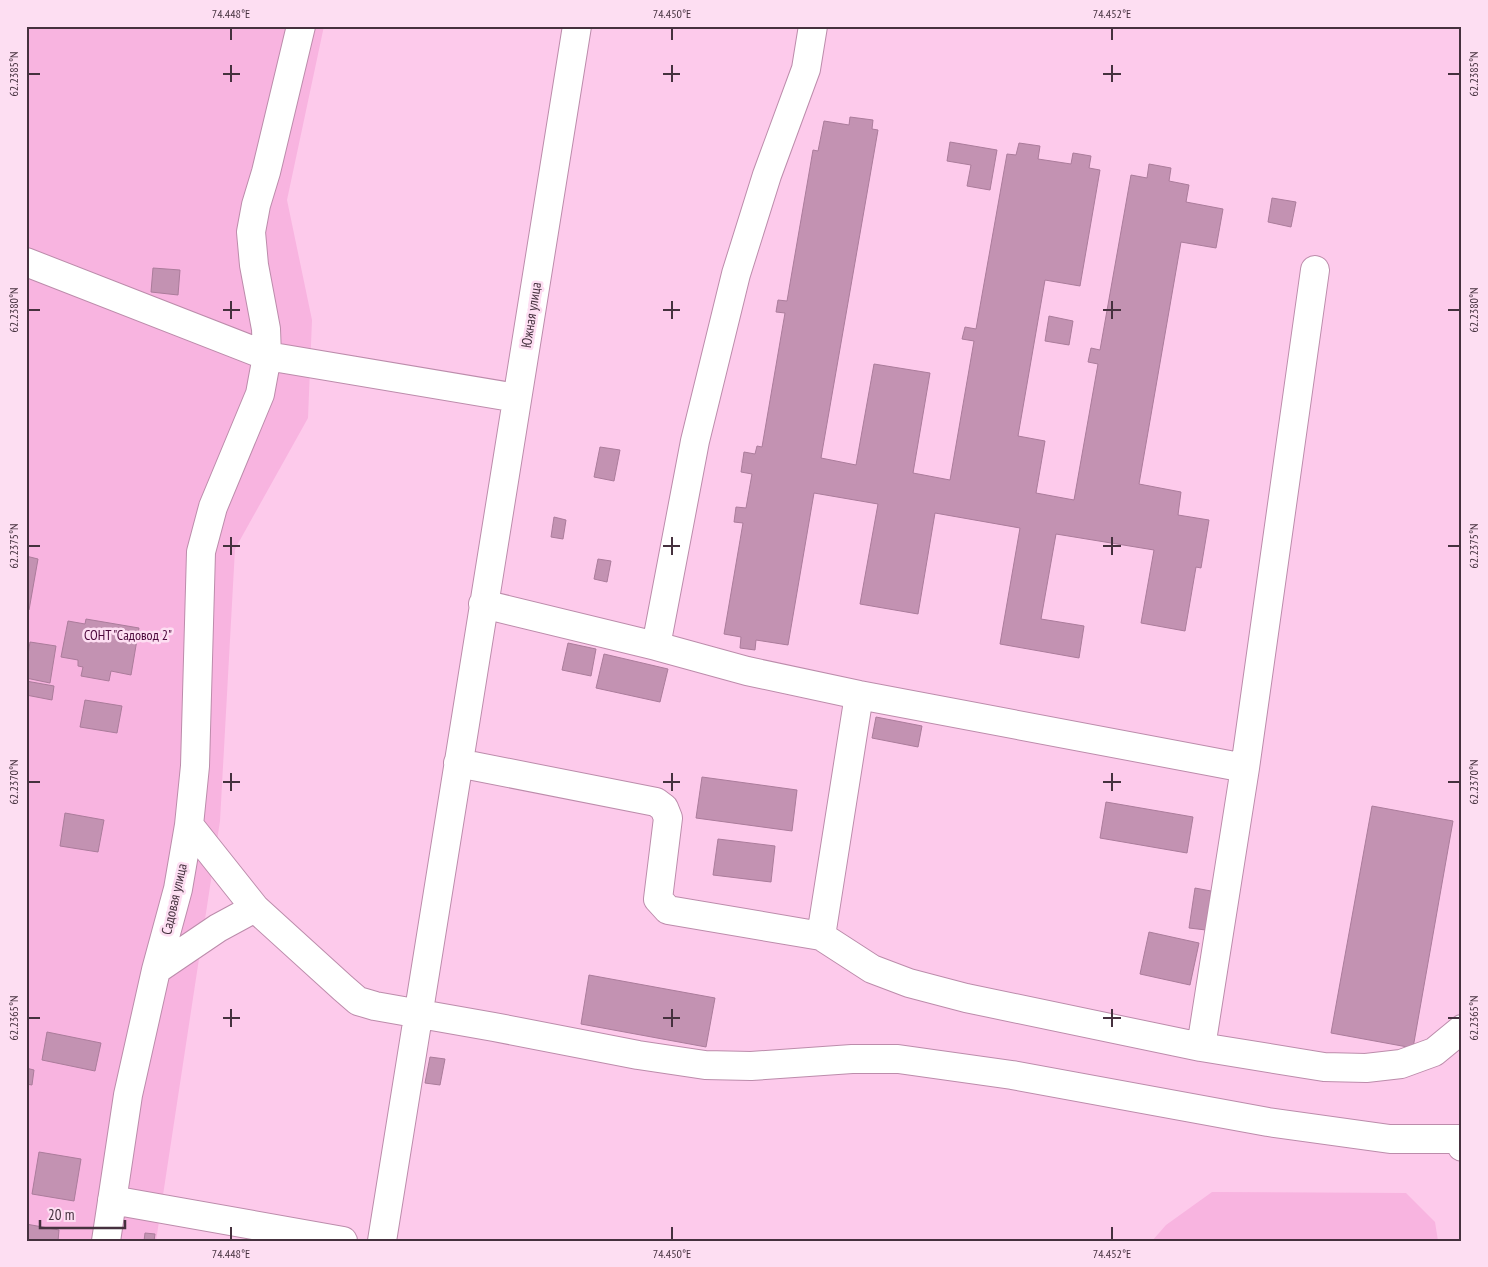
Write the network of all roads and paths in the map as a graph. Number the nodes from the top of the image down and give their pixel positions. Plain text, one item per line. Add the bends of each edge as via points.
1 (301, 26) edge
2 (577, 26) edge
3 (813, 26) edge
4 (26, 262) edge
5 (1315, 270) dead end
6 (267, 356) junction
7 (517, 398) junction
8 (483, 604) junction
9 (656, 646) junction
10 (859, 695) junction
11 (458, 763) junction
12 (1245, 768) junction
13 (189, 825) junction
14 (255, 908) junction
15 (821, 936) junction
16 (156, 970) junction
17 (418, 1013) junction
18 (1462, 1029) edge
19 (1201, 1047) junction
20 (1462, 1147) edge
21 (112, 1200) junction
22 (106, 1241) edge
23 (343, 1241) edge
24 (382, 1241) edge

1 - 6 street, Садовая улица via 251,232
2 - 7 street, Южная улица
3 - 9 street via 806,69 733,283 695,440
4 - 6 street
5 - 12 street
6 - 7 street
6 - 13 street, Садовая улица via 260,394 214,507 201,552
7 - 8 street, Южная улица
8 - 9 street
8 - 11 street, Южная улица
9 - 10 street via 747,671
10 - 12 street
10 - 15 street
11 - 15 street via 656,802 664,808 668,818 658,899 668,910
11 - 17 street, Южная улица
12 - 19 street
13 - 14 street
13 - 16 street, Садовая улица via 178,889
14 - 16 street via 218,928
14 - 17 street via 358,1001
15 - 19 street via 872,969 909,983
16 - 21 street, Садовая улица via 128,1095
17 - 20 street via 638,1055 705,1064 751,1066 898,1059 1012,1075 1268,1122 1390,1139 1461,1139
17 - 24 street, Южная улица
18 - 19 street via 1434,1052 1401,1064 1366,1068 1324,1067
21 - 22 street, Садовая улица
21 - 23 street

